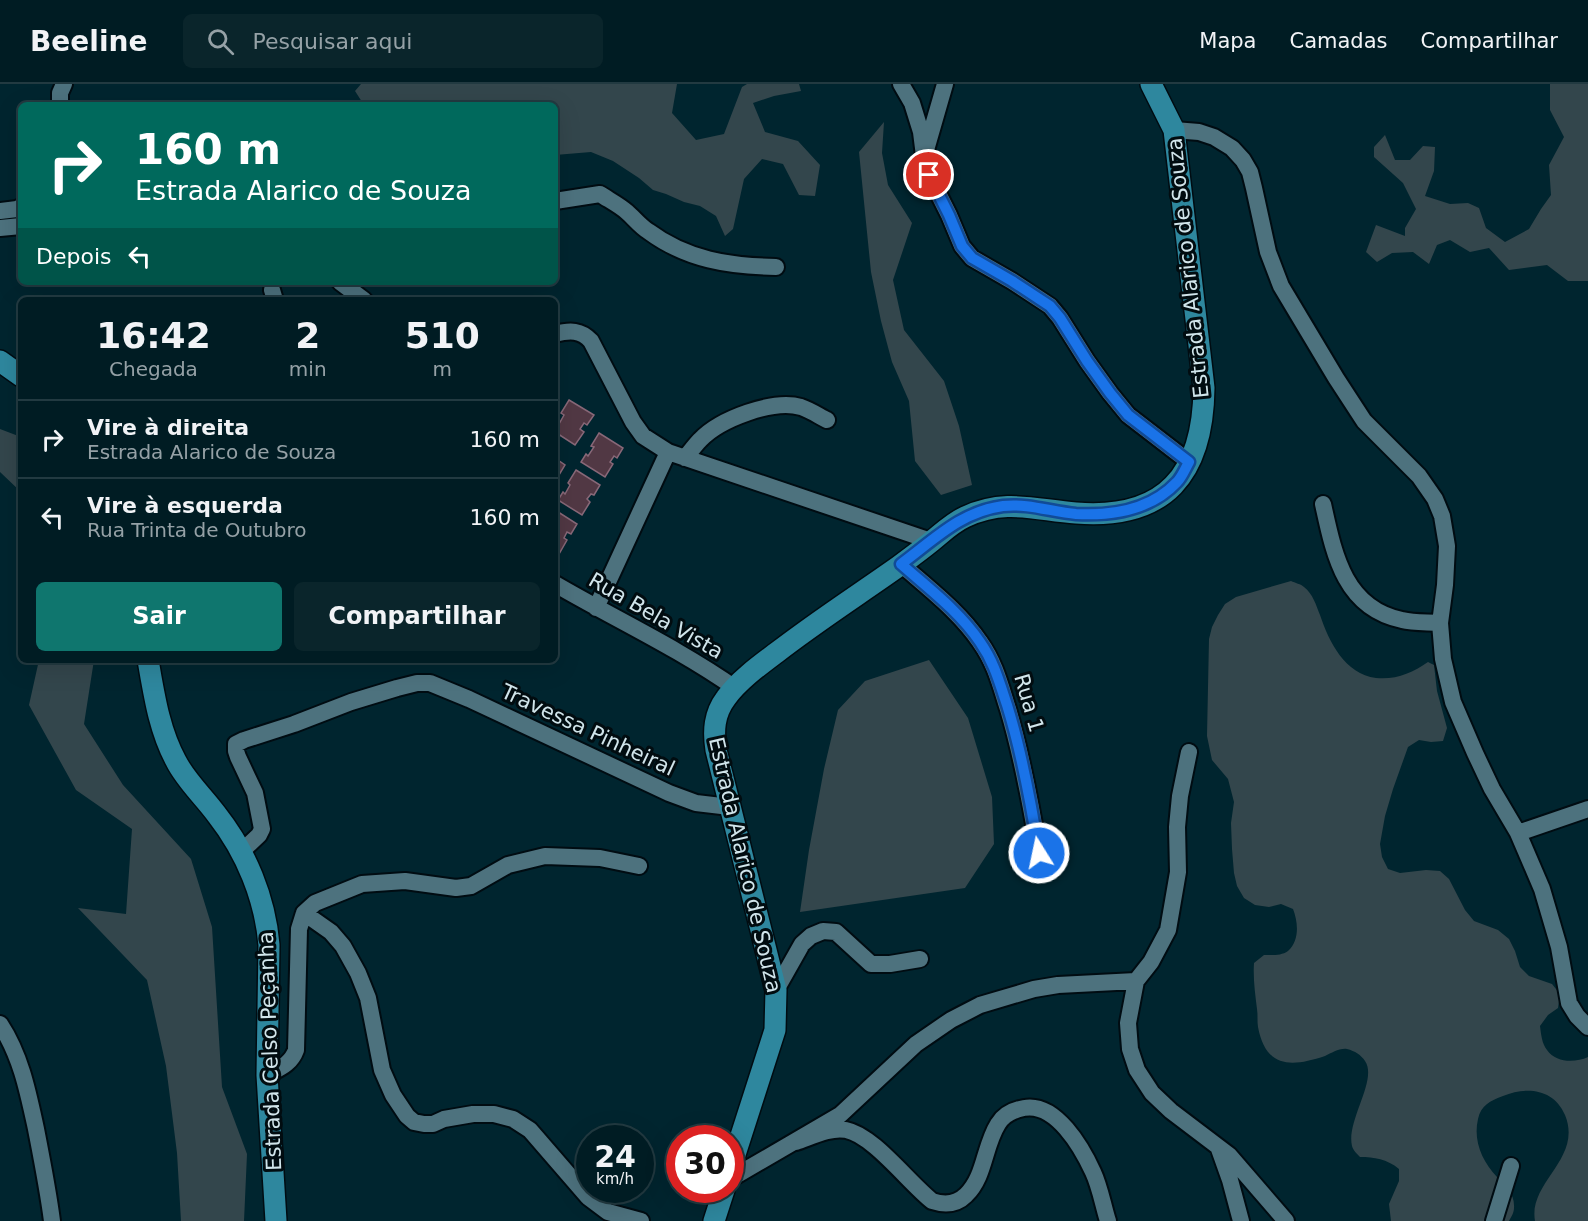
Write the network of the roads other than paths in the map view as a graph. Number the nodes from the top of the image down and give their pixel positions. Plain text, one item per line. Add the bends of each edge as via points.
1 (64, 84) edge
2 (901, 84) edge
3 (945, 84) edge
4 (1151, 84) edge
5 (60, 102) edge
6 (1174, 130) junction
7 (924, 156) junction
8 (558, 201) edge
9 (18, 208) edge
10 (0, 211) edge
11 (18, 226) edge
12 (0, 228) edge
13 (776, 267) dead end
14 (344, 285) edge
15 (360, 297) edge
16 (558, 333) edge
17 (0, 361) edge
18 (18, 374) edge
19 (826, 420) dead end
20 (668, 452) junction
21 (685, 458) junction
22 (1189, 462) junction
23 (1323, 504) dead end
24 (932, 541) junction
25 (901, 564) junction
26 (558, 586) edge
27 (596, 608) junction
28 (1440, 623) junction
29 (149, 663) edge
30 (735, 688) junction
31 (1189, 752) dead end
32 (730, 807) junction
33 (1588, 808) edge
34 (1518, 832) junction
35 (241, 852) junction
36 (1039, 853) dead end
37 (639, 866) dead end
38 (304, 913) junction
39 (920, 959) dead end
40 (1136, 981) junction
41 (776, 990) junction
42 (0, 1024) edge
43 (1588, 1027) edge
44 (267, 1075) junction
45 (744, 1127) edge
46 (796, 1142) junction
47 (1217, 1145) junction
48 (1510, 1166) dead end
49 (744, 1171) edge
50 (720, 1203) edge
51 (52, 1221) edge
52 (276, 1221) edge
53 (641, 1221) edge
54 (714, 1221) edge
55 (1108, 1221) edge
56 (1241, 1221) edge
57 (1286, 1221) edge
58 (1494, 1221) edge

1 - 5 street
2 - 7 street via 912,103
3 - 7 street
4 - 6 main road, Estrada Alarico de Souza
6 - 22 main road, Estrada Alarico de Souza via 1204,388 1200,437
6 - 28 street via 1214,137 1243,160 1250,172 1268,252 1281,285 1364,421 1419,476 1435,499 1447,546
7 - 22 street via 962,246 972,258 1050,306 1128,415
8 - 13 street via 600,194 680,251 712,261
9 - 10 street
11 - 12 street
14 - 15 street
16 - 20 street via 578,331 591,341 633,422 643,436
17 - 18 main road
19 - 21 street via 802,407 768,407 722,424 701,438
20 - 21 street
20 - 27 street
21 - 24 street
22 - 24 main road, Estrada Alarico de Souza via 1179,481 1161,497 1138,508 1077,514 1004,506 964,517
23 - 28 street via 1343,574 1358,596 1382,614
24 - 25 main road, Estrada Alarico de Souza
25 - 30 main road, Estrada Alarico de Souza via 803,632
25 - 36 street, Rua 1 via 960,617 996,670 1015,733
26 - 27 street, Rua Bela Vista
27 - 30 street, Rua Bela Vista via 687,656
28 - 34 street via 1453,702 1492,789
29 - 35 main road, Estrada Celso Peçanha via 158,712 176,762 224,823
30 - 32 main road, Estrada Alarico de Souza via 716,715 713,734
31 - 40 street via 1180,796 1178,872 1168,930
32 - 35 street, Travessa Pinheiral via 696,803 669,793 480,704 430,683 417,683 351,702 236,744 237,757 255,793 262,829
32 - 41 main road, Estrada Alarico de Souza
33 - 34 street
34 - 43 street via 1542,889 1559,947 1569,1003
35 - 44 main road, Estrada Celso Peçanha via 258,890 267,925
37 - 38 street via 600,858 545,856 508,865 471,886 456,888 405,881 362,884 315,903
38 - 44 street via 299,929 296,1050 293,1059
38 - 53 street via 331,932 358,973 369,998 381,1063 406,1116 424,1124 473,1114 513,1119 530,1130 588,1197 608,1212
39 - 41 street via 871,964 836,932 823,931 802,944
40 - 46 street via 1058,985 980,1005 916,1044 840,1115
40 - 47 street via 1128,1023 1137,1070 1152,1093 1171,1111
41 - 45 main road, Estrada Alarico de Souza via 776,1030
42 - 51 street via 13,1046 28,1088
44 - 52 main road, Estrada Celso Peçanha
46 - 49 street
46 - 55 street via 830,1130 845,1130 866,1138 923,1194 932,1201 949,1204 974,1186 1005,1115 1031,1106 1050,1114 1078,1143 1094,1174
47 - 56 street
47 - 57 street
48 - 58 street
50 - 54 main road

